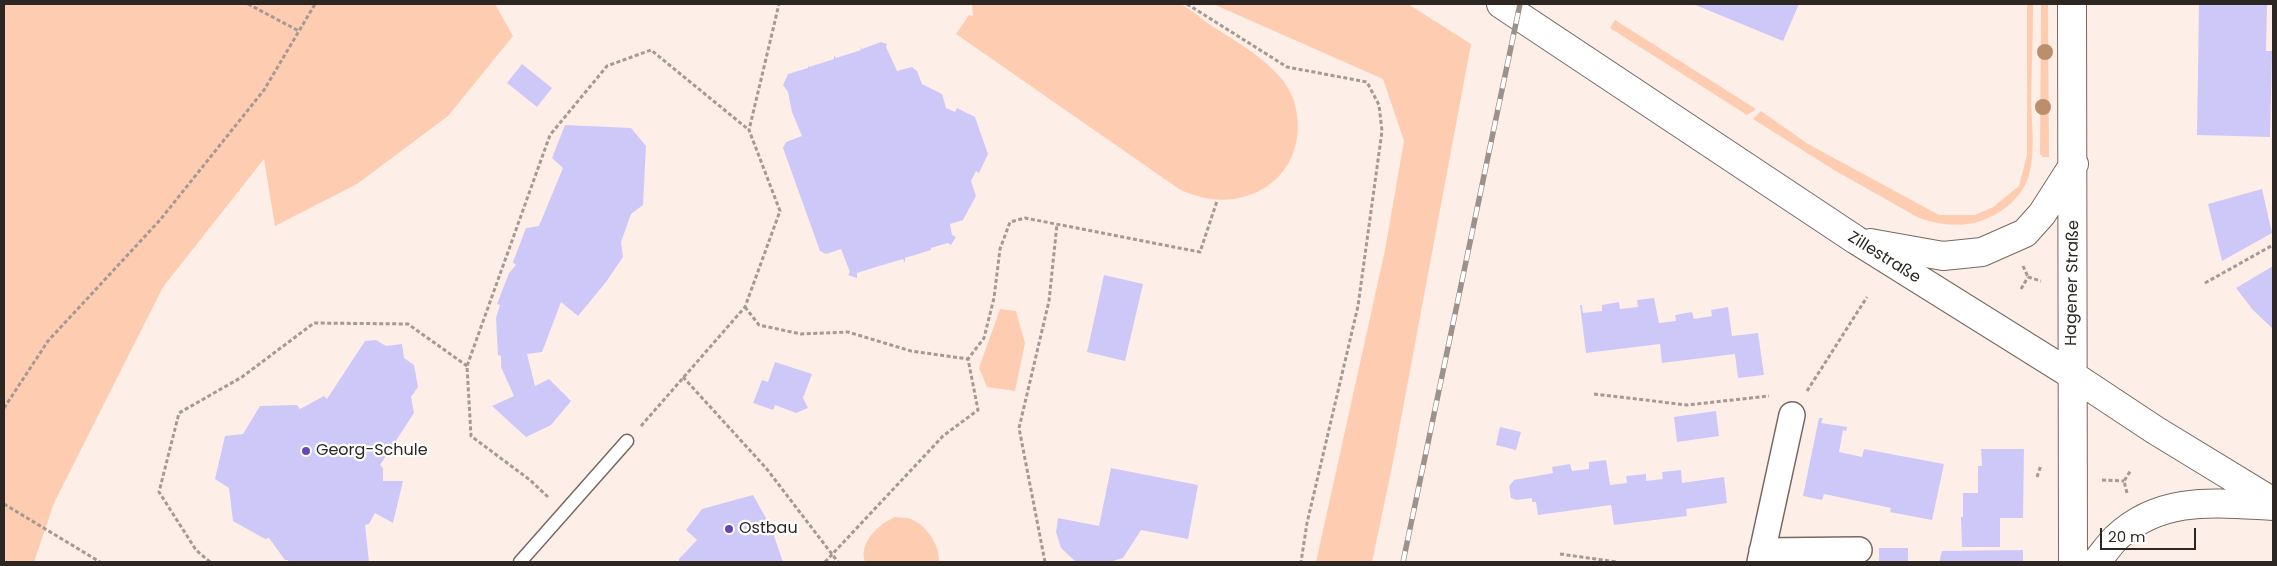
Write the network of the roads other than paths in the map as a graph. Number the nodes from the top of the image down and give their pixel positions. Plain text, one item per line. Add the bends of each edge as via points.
1 (1501, 4) edge
2 (2072, 4) edge
3 (2074, 164) junction
4 (1856, 240) junction
5 (2072, 375) junction
6 (1792, 415) road end
7 (627, 441) road end
8 (2273, 502) edge
9 (2273, 506) edge
10 (1858, 550) dead end
11 (1761, 556) edge
12 (520, 562) edge
13 (2073, 562) edge
14 (2096, 562) edge

1 - 4 main road, Zillestraße
2 - 3 main road, Hagener Straße
3 - 4 main road via 2042,214 2025,233 1982,252 1944,256
3 - 5 main road, Hagener Straße
4 - 5 main road, Zillestraße
5 - 8 main road, Zillestraße via 2154,430
5 - 13 main road, Hagener Straße
6 - 11 street
7 - 12 lane
9 - 14 main road via 2202,503 2166,508 2126,530
10 - 11 street

